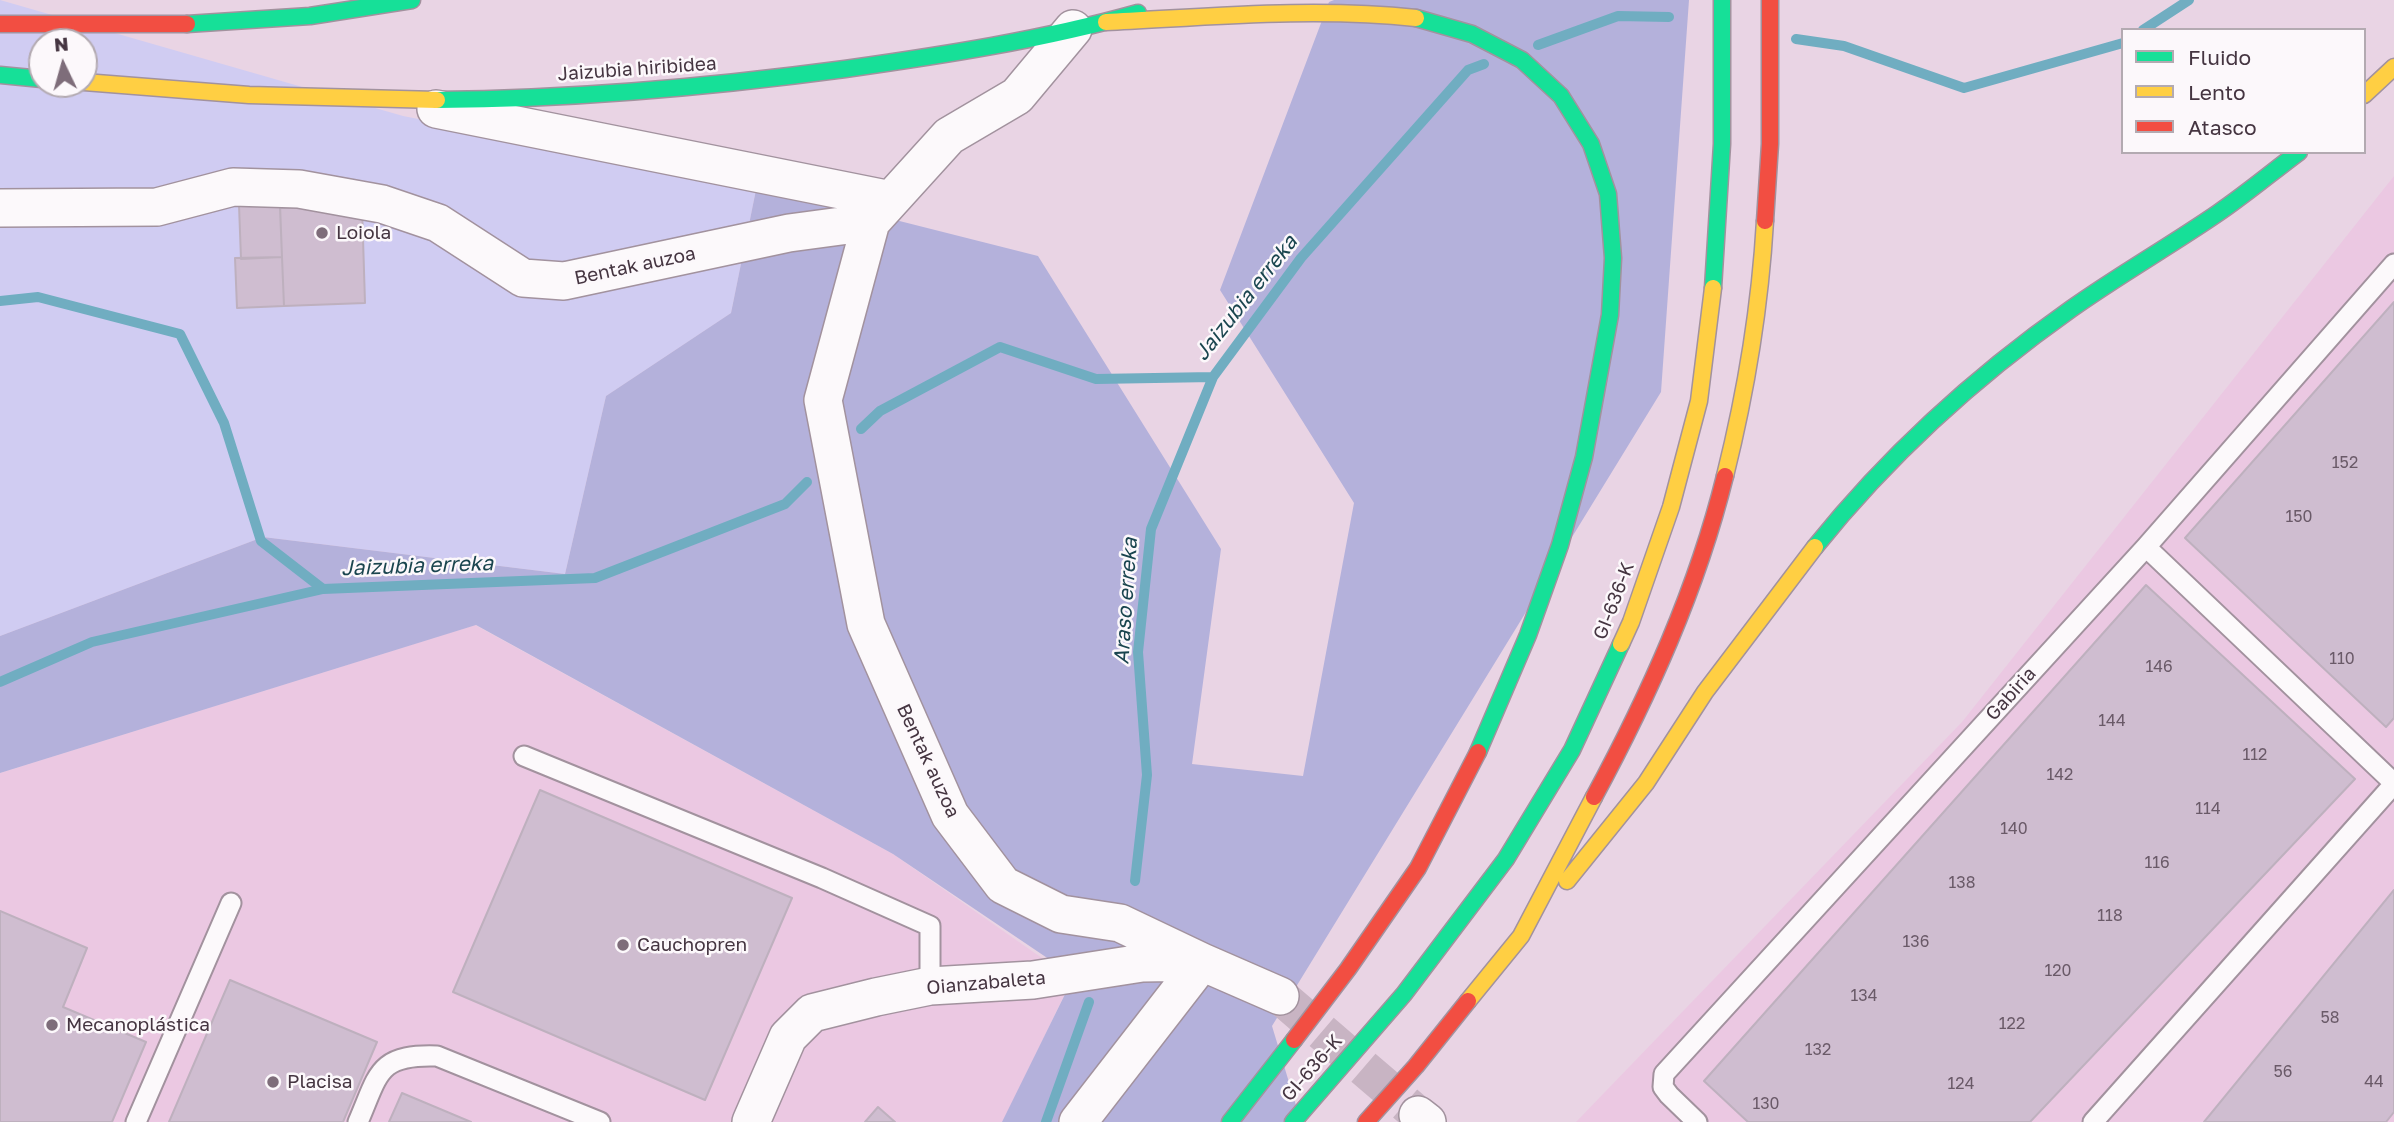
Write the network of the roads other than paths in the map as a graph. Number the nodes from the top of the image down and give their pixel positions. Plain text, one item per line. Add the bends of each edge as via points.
1 (412, 0) edge
2 (1722, 0) edge
3 (1770, 0) edge
4 (1172, 4) dead end
5 (0, 24) edge
6 (1090, 26) junction
7 (2394, 67) edge
8 (0, 75) edge
9 (28, 78) edge
10 (98, 83) edge
11 (2366, 93) edge
12 (389, 100) junction
13 (2296, 154) edge
14 (0, 208) edge
15 (881, 211) junction
16 (2394, 264) edge
17 (2146, 547) junction
18 (524, 756) dead end
19 (2394, 783) edge
20 (231, 903) dead end
21 (1521, 936) junction
22 (1202, 962) junction
23 (930, 985) junction
24 (1280, 996) tunnel mouth
25 (136, 1122) edge
26 (358, 1122) edge
27 (600, 1122) edge
28 (751, 1122) edge
29 (1078, 1122) edge
30 (1230, 1122) edge
31 (1293, 1122) edge
32 (1366, 1122) edge
33 (1697, 1122) edge
34 (2093, 1122) edge

1 - 5 main road via 216,24
2 - 31 main road, GI-636-K via 1722,144 1714,275 1699,401 1671,508 1631,622 1572,750 1506,859 1404,994
3 - 21 main road via 1770,144 1760,287 1743,402 1715,516 1677,626 1611,766
4 - 6 main road, Jaizubia hiribidea
6 - 12 main road, Jaizubia hiribidea via 958,53 704,86 524,98
6 - 15 street via 1017,96 949,136
6 - 30 main road via 1275,13 1348,13 1415,18 1472,34 1522,60 1561,96 1591,144 1608,194 1613,258 1610,315 1599,380 1560,545 1528,635 1477,754 1418,868 1348,969
7 - 11 main road
8 - 9 main road
10 - 12 main road, Jaizubia hiribidea
12 - 15 street
13 - 21 main road via 2220,212 2071,309 1980,379 1905,447 1796,571 1705,692 1646,783
14 - 15 street, Bentak auzoa via 157,207 233,187 299,189 382,204 438,223 523,278 564,281
15 - 22 street, Bentak auzoa via 823,400 866,624 950,815 1003,885 1061,914 1120,923
16 - 17 lane, Gabiria
17 - 19 lane
17 - 33 lane, Gabiria via 1664,1074 1663,1087 1669,1096
18 - 23 lane via 930,926
19 - 34 lane
20 - 25 lane
21 - 32 main road
22 - 23 street, Oianzabaleta via 1142,963 1033,980
22 - 24 street, Oianzabaleta
22 - 29 street
23 - 28 street, Oianzabaleta via 812,1013 788,1037
26 - 27 lane via 381,1070 411,1055 437,1056

